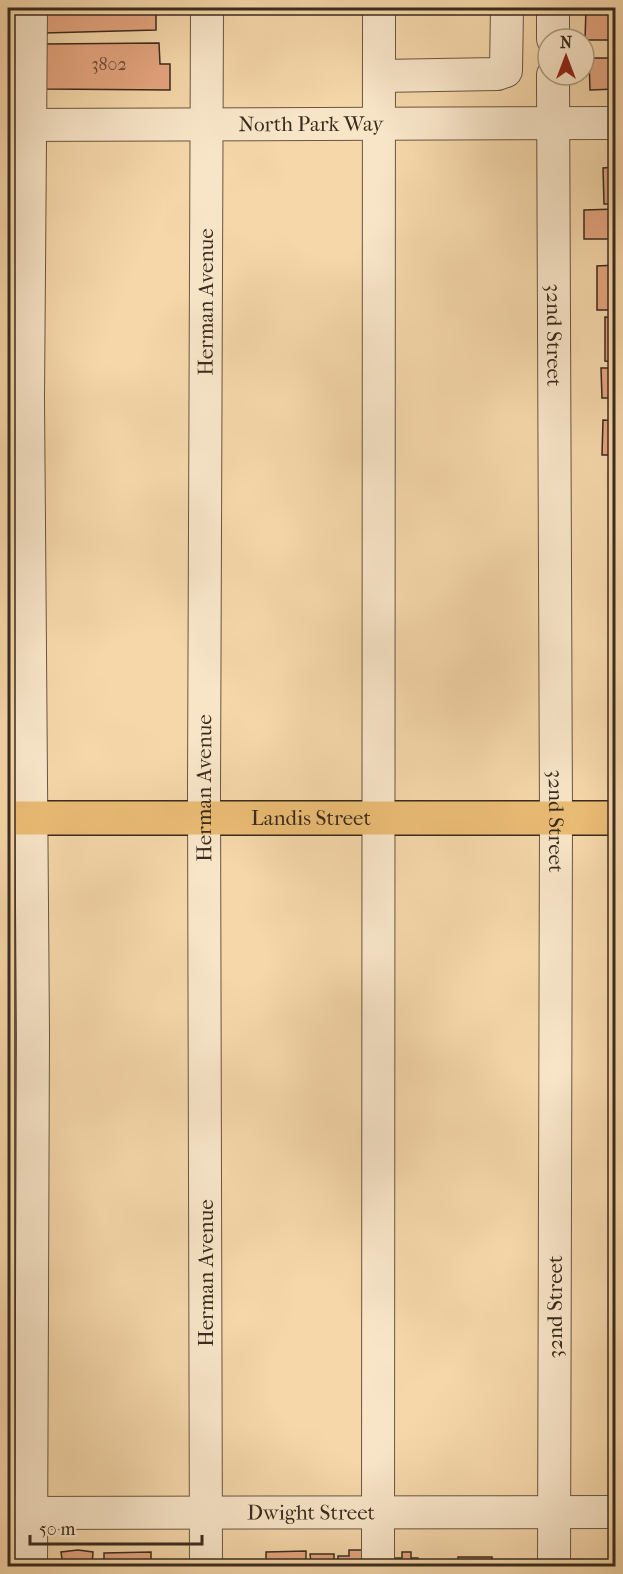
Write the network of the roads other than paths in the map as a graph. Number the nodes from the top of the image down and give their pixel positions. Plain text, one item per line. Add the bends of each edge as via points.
1 (14, 8) edge
2 (31, 8) edge
3 (207, 8) edge
4 (379, 8) edge
5 (507, 8) edge
6 (553, 8) edge
7 (553, 27) edge
8 (8, 58) edge
9 (380, 76) junction
10 (553, 87) edge
11 (615, 123) edge
12 (19, 125) edge
13 (207, 125) junction
14 (380, 125) junction
15 (553, 125) junction
16 (19, 818) edge
17 (205, 818) junction
18 (380, 818) junction
19 (556, 818) junction
20 (615, 818) edge
21 (378, 1512) junction
22 (554, 1512) junction
23 (615, 1512) edge
24 (19, 1513) edge
25 (206, 1513) junction
26 (31, 1566) edge
27 (206, 1566) edge
28 (378, 1566) edge
29 (555, 1566) edge

1 - 8 street via 15,42
2 - 12 street
3 - 13 street, Herman Avenue
4 - 9 street
5 - 9 street via 506,71
6 - 7 street
9 - 14 street
10 - 15 street, 32nd Street
11 - 15 street, North Park Way
12 - 13 street, North Park Way
12 - 16 street via 28,399
13 - 14 street, North Park Way
13 - 17 street, Herman Avenue
14 - 15 street, North Park Way
14 - 18 street
15 - 19 street, 32nd Street
16 - 17 main road, Landis Street
16 - 24 street via 33,1033
17 - 18 main road, Landis Street
17 - 25 street, Herman Avenue
18 - 19 main road, Landis Street
18 - 21 street
19 - 20 main road, Landis Street
19 - 22 street, 32nd Street
21 - 22 street, Dwight Street
21 - 25 street, Dwight Street
21 - 28 street
22 - 23 street, Dwight Street
22 - 29 street, 32nd Street
24 - 25 street, Dwight Street
24 - 26 street
25 - 27 street, Herman Avenue

